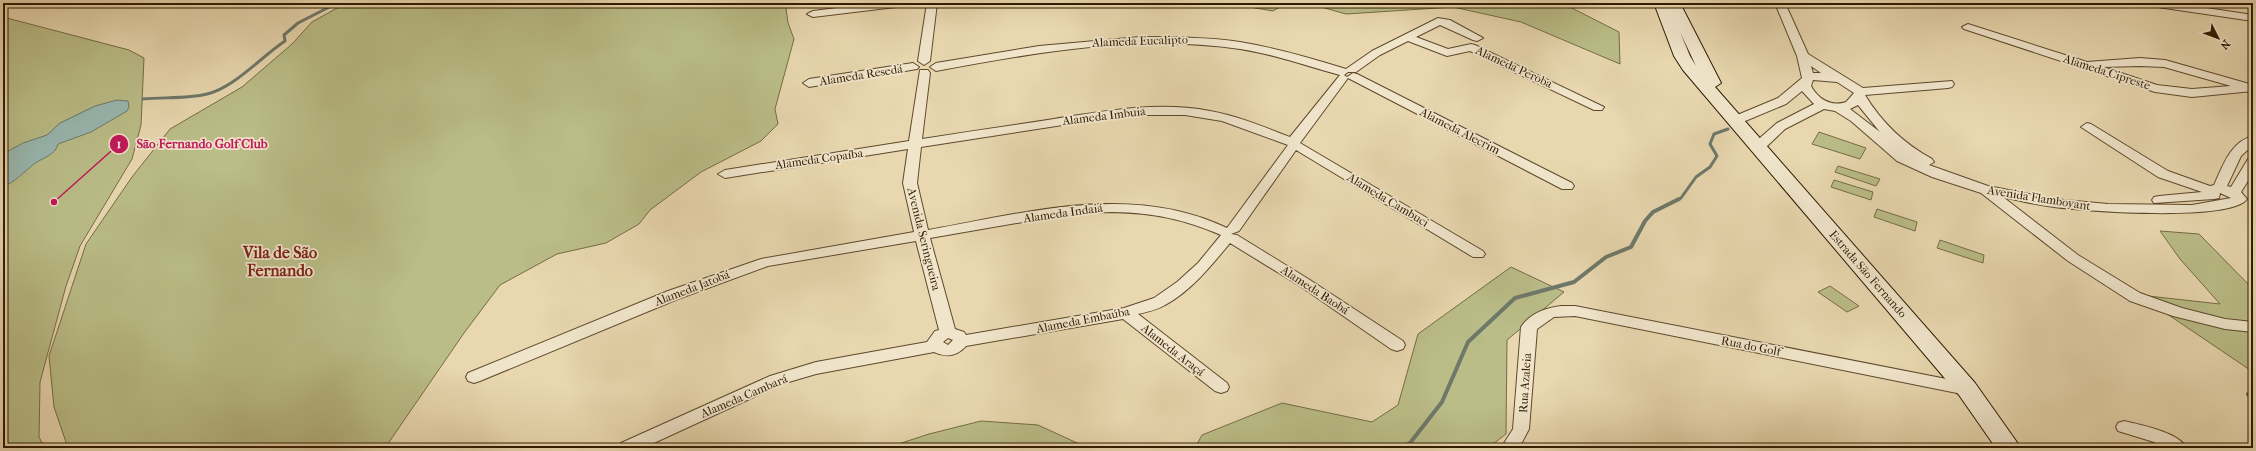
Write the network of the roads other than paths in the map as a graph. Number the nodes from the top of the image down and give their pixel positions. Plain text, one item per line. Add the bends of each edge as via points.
1 (904, 3) edge
2 (932, 3) edge
3 (1662, 3) edge
4 (1674, 3) edge
5 (1780, 3) edge
6 (2151, 3) edge
7 (813, 14) dead end
8 (2253, 18) edge
9 (1968, 27) dead end
10 (1407, 36) junction
11 (1477, 38) dead end
12 (1803, 56) junction
13 (2083, 65) junction
14 (924, 67) junction
15 (1347, 74) junction
16 (1807, 79) junction
17 (1839, 79) junction
18 (809, 83) dead end
19 (1948, 84) dead end
20 (2252, 89) edge
21 (1860, 94) junction
22 (1782, 101) junction
23 (1818, 103) junction
24 (1720, 105) junction
25 (1598, 107) dead end
26 (1839, 108) junction
27 (1734, 121) junction
28 (2087, 127) dead end
29 (2253, 140) edge
30 (1294, 144) junction
31 (914, 145) junction
32 (1758, 147) junction
33 (2253, 162) edge
34 (725, 174) dead end
35 (1567, 186) dead end
36 (1982, 186) junction
37 (2215, 191) junction
38 (2234, 199) junction
39 (2253, 202) edge
40 (1229, 234) junction
41 (922, 236) junction
42 (1478, 254) dead end
43 (1126, 313) junction
44 (1537, 319) joint
45 (2253, 327) edge
46 (948, 333) junction
47 (961, 341) junction
48 (1397, 345) dead end
49 (936, 346) junction
50 (474, 378) dead end
51 (1221, 387) dead end
52 (1967, 388) junction
53 (2124, 427) dead end
54 (627, 448) edge
55 (1510, 448) edge
56 (2009, 448) edge
57 (2178, 448) edge

1 - 7 street
2 - 14 street, Avenida Seringueira
3 - 24 main road, Estrada São Fernando via 1682,56
4 - 24 main road, Estrada São Fernando via 1713,82
5 - 12 street
6 - 8 street
9 - 13 street, Alameda Cipreste
10 - 11 street, Alameda Embaúba via 1438,21 1446,22
10 - 15 street, Alameda Embaúba via 1376,53
10 - 25 street, Alameda Peroba via 1447,53 1471,47
12 - 16 street
12 - 17 street
13 - 20 street via 2140,62 2165,64
13 - 20 street, Alameda Cipreste via 2154,88 2174,91 2192,93
14 - 15 street, Alameda Eucalipto via 1094,42 1182,39 1260,49 1317,63
14 - 18 street, Alameda Resedá
14 - 31 street, Avenida Seringueira
15 - 30 street, Alameda Embaúba
15 - 35 street, Alameda Alecrim
16 - 17 street via 1822,76
16 - 22 street
16 - 23 street via 1807,93
17 - 21 street via 1854,86
19 - 21 street
21 - 26 street via 1851,103
21 - 36 street, Avenida Flamboyant via 1869,113 1897,142 1919,158
22 - 23 street
22 - 27 street
23 - 26 street
23 - 32 street via 1781,126
24 - 27 main road, Estrada São Fernando
26 - 36 street, Avenida Flamboyant via 1855,118 1902,158 1937,174
27 - 32 main road, Estrada São Fernando
28 - 37 street via 2163,174
29 - 37 street via 2244,144 2234,156
30 - 31 street, Alameda Imbuia via 1221,116 1161,110 1114,114
30 - 40 street, Alameda Embaúba
30 - 42 street, Alameda Cambuci
31 - 34 street, Alameda Copaíba
31 - 41 street, Avenida Seringueira via 910,182
32 - 52 main road, Estrada São Fernando
33 - 38 street
36 - 37 street, Avenida Flamboyant via 2122,200 2173,200
36 - 38 street, Avenida Flamboyant via 2054,203 2108,208 2192,209
36 - 45 street via 2073,258 2135,297 2178,312 2225,324
37 - 38 street
38 - 39 street
40 - 41 street, Alameda Indaiá via 1183,216 1135,208 1107,207 1075,209
40 - 43 street, Alameda Embaúba via 1203,266 1182,286 1159,302
40 - 48 street, Alameda Baobá
41 - 46 street, Avenida Seringueira
41 - 50 street, Alameda Jatobá via 766,262 734,272
43 - 47 street, Alameda Embaúba
43 - 51 street, Alameda Araçá
44 - 52 street, Rua do Golf via 1550,312 1575,311
44 - 55 street, Rua Azaleia via 1529,326 1521,428
46 - 47 street via 959,336
46 - 49 street via 937,338
47 - 49 street via 957,347 950,350 942,350
49 - 54 street, Alameda Cambará via 816,368 776,380
52 - 56 main road, Estrada São Fernando
53 - 57 street via 2158,437

